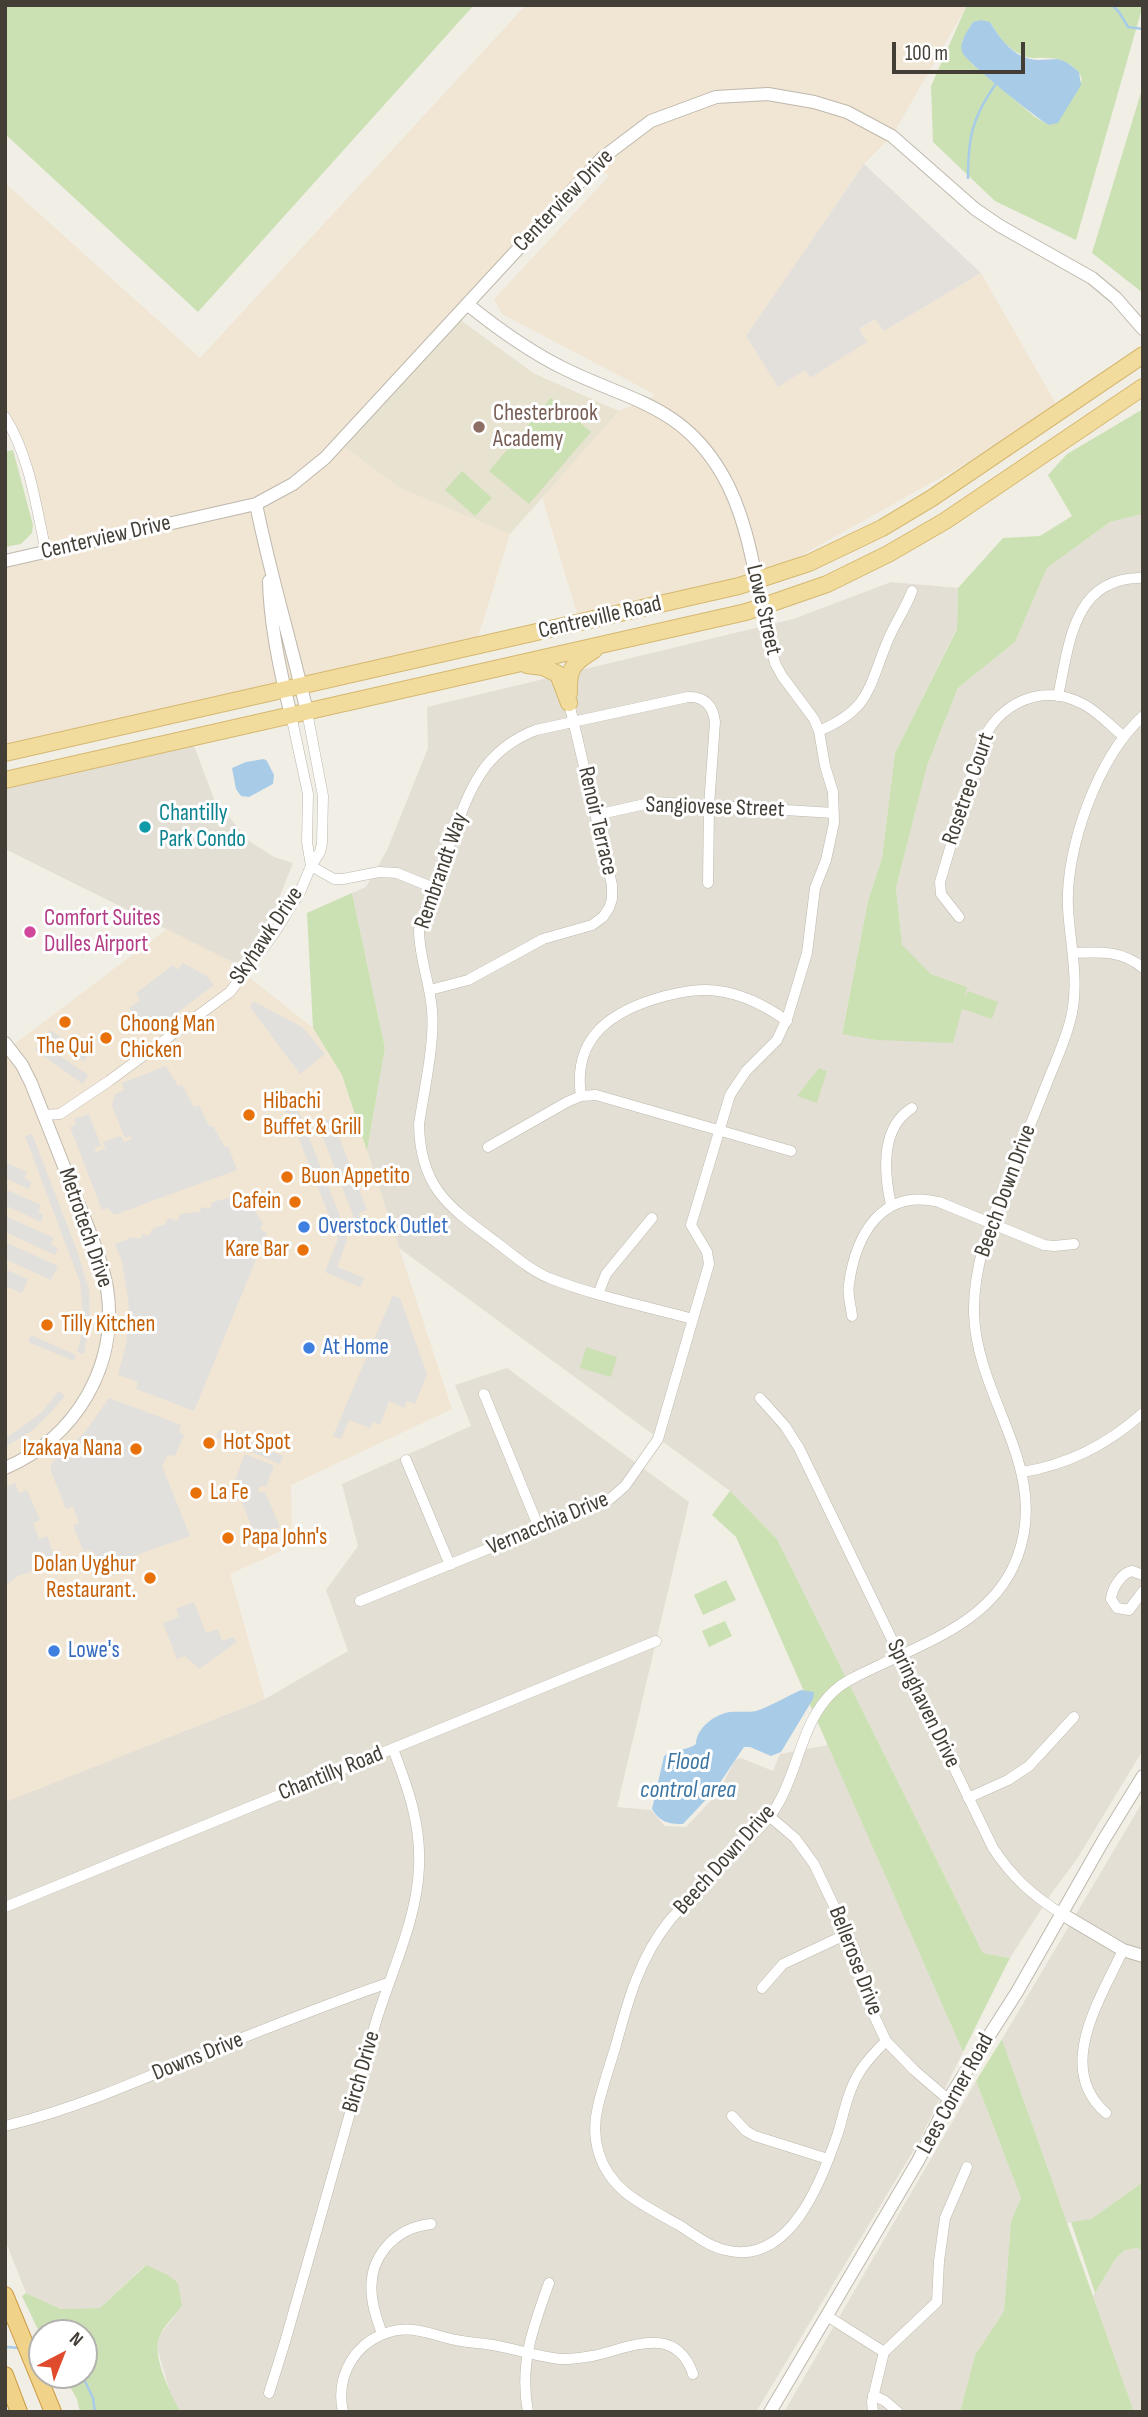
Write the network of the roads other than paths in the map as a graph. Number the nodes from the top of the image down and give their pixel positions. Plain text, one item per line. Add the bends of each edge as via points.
1 (467, 304) junction
2 (1143, 329) edge
3 (1143, 355) edge
4 (1143, 387) edge
5 (5, 417) edge
6 (256, 503) junction
7 (46, 552) junction
8 (5, 561) edge
9 (1139, 578) dead end
10 (757, 580) junction
11 (912, 591) dead end
12 (762, 607) junction
13 (600, 645) junction
14 (514, 664) junction
15 (293, 687) junction
16 (1058, 696) junction
17 (569, 702) junction
18 (299, 714) junction
19 (1143, 716) edge
20 (574, 722) junction
21 (819, 731) junction
22 (1123, 736) junction
23 (5, 753) edge
24 (5, 780) edge
25 (709, 806) junction
26 (834, 813) junction
27 (596, 815) junction
28 (311, 866) junction
29 (708, 883) dead end
30 (434, 888) junction
31 (958, 917) dead end
32 (1073, 953) junction
33 (1143, 968) edge
34 (430, 990) junction
35 (787, 1021) junction
36 (5, 1043) edge
37 (581, 1096) junction
38 (912, 1108) dead end
39 (44, 1115) junction
40 (718, 1130) junction
41 (488, 1147) dead end
42 (791, 1151) dead end
43 (891, 1205) junction
44 (652, 1218) dead end
45 (990, 1223) junction
46 (691, 1225) joint
47 (1074, 1244) dead end
48 (599, 1292) junction
49 (852, 1316) dead end
50 (692, 1319) junction
51 (484, 1394) dead end
52 (760, 1398) dead end
53 (1142, 1414) edge
54 (406, 1460) dead end
55 (5, 1468) edge
56 (1022, 1472) junction
57 (539, 1528) junction
58 (450, 1565) junction
59 (1143, 1575) edge
60 (1143, 1591) edge
61 (360, 1601) dead end
62 (656, 1641) dead end
63 (900, 1656) junction
64 (1074, 1717) dead end
65 (393, 1749) junction
66 (1143, 1776) edge
67 (968, 1798) junction
68 (769, 1816) junction
69 (5, 1907) edge
70 (1062, 1914) junction
71 (847, 1934) junction
72 (1123, 1950) junction
73 (1143, 1956) edge
74 (388, 1983) junction
75 (762, 1988) dead end
76 (886, 2041) junction
77 (949, 2100) junction
78 (1106, 2113) dead end
79 (732, 2116) dead end
80 (5, 2126) edge
81 (828, 2159) junction
82 (967, 2167) dead end
83 (431, 2224) dead end
84 (549, 2283) dead end
85 (5, 2295) edge
86 (827, 2316) junction
87 (382, 2334) junction
88 (884, 2352) junction
89 (527, 2353) junction
90 (692, 2374) dead end
91 (5, 2375) edge
92 (269, 2393) dead end
93 (873, 2395) junction
94 (19, 2412) edge
95 (53, 2412) edge
96 (343, 2412) edge
97 (528, 2412) edge
98 (770, 2412) edge
99 (873, 2412) edge
100 (898, 2412) edge

1 - 2 street, Centerview Drive via 602,158 651,121 716,97 768,94 814,102 873,124 1000,226 1092,278
1 - 6 street, Centerview Drive via 325,458 293,484
1 - 10 street, Lowe Street via 532,352 654,407 688,430 714,461 731,493
3 - 10 main road, Centreville Road via 882,528 809,563
4 - 12 main road, Centreville Road via 917,538 827,584
5 - 7 street via 26,464
6 - 7 street, Centerview Drive
6 - 15 street, Skyhawk Drive via 286,624
7 - 8 street, Centerview Drive
9 - 16 street via 1107,585 1080,612
10 - 12 street, Lowe Street
10 - 15 main road, Centreville Road
11 - 21 street via 865,696 849,715
12 - 13 main road, Centreville Road
12 - 21 street, Lowe Street via 775,663
13 - 14 main road, Centreville Road
13 - 17 main road via 573,666
14 - 17 main road via 553,670 562,680
14 - 18 main road, Centreville Road
15 - 18 street, Skyhawk Drive
15 - 23 main road, Centreville Road
16 - 22 street, Rosetree Court via 1085,705
16 - 31 street, Rosetree Court via 1036,696 1015,704 997,717 985,735 940,882 941,894
17 - 20 street, Renoir Terrace
18 - 24 main road, Centreville Road
18 - 28 street, Skyhawk Drive
18 - 28 street, Skyhawk Drive via 323,796 320,852
19 - 22 street, Beech Down Drive
20 - 25 street, Rembrandt Way via 688,697 703,699 715,722
20 - 27 street, Renoir Terrace
20 - 30 street, Rembrandt Way via 522,735 483,768
21 - 26 street, Lowe Street
22 - 32 street, Beech Down Drive via 1098,778 1071,864 1068,902
25 - 26 street, Sangiovese Street
25 - 27 street, Sangiovese Street via 654,802
25 - 29 street, Rembrandt Way
26 - 35 street, Lowe Street via 831,842 815,888 807,953
27 - 34 street, Renoir Terrace via 612,892 603,916 592,925 535,942 468,980
28 - 30 street via 343,879 397,873
28 - 39 street, Skyhawk Drive via 273,935 230,992 60,1114
30 - 34 street, Rembrandt Way via 419,930
32 - 33 street via 1112,953
32 - 45 street, Beech Down Drive via 1075,991 1066,1035
34 - 48 street, Rembrandt Way via 433,1020 419,1124 421,1153 430,1178 457,1212 529,1267
35 - 37 street via 747,998 715,990 679,993 642,1004 606,1022 589,1043 580,1070
35 - 40 street, Lowe Street via 777,1040 736,1083
36 - 39 street, Metrotech Drive via 27,1074
37 - 40 street via 611,1099
37 - 41 street
38 - 43 street via 898,1119 887,1150
39 - 55 street, Metrotech Drive via 103,1270 108,1330 98,1373 78,1412 38,1450
40 - 42 street
40 - 46 street, Lowe Street
43 - 45 street via 909,1199 931,1200
43 - 49 street via 871,1224 860,1244 848,1286
44 - 48 street via 606,1274
45 - 47 street via 1044,1245
45 - 56 street, Beech Down Drive via 976,1279 976,1334 983,1370
46 - 50 street, Vernacchia Drive via 709,1264
48 - 50 street, Rembrandt Way
50 - 57 street, Vernacchia Drive via 654,1448 616,1495
51 - 57 street
52 - 63 street, Springhaven Drive via 799,1448
53 - 56 street via 1086,1452
54 - 58 street
56 - 63 street, Beech Down Drive via 1027,1494 1025,1531 1002,1586 961,1625
57 - 58 street, Vernacchia Drive
58 - 61 street, Vernacchia Drive
59 - 60 street via 1123,1574 1111,1600 1117,1608 1129,1610
62 - 65 street, Chantilly Road
63 - 67 street, Springhaven Drive
63 - 68 street, Beech Down Drive via 841,1685 820,1706
64 - 67 street via 1029,1766
65 - 69 street, Chantilly Road
65 - 74 street, Birch Drive via 415,1810 419,1862 411,1915
66 - 70 street, Lees Corner Road
67 - 70 street, Springhaven Drive via 1004,1866 1034,1896
68 - 71 street, Bellerose Drive via 807,1853
68 - 81 street, Beech Down Drive via 672,1918 642,1964 597,2109 597,2148 612,2179 633,2197 713,2246 741,2252 771,2245 789,2229
70 - 72 street, Springhaven Drive
70 - 77 street, Lees Corner Road
71 - 75 street via 783,1964
71 - 76 street, Bellerose Drive
72 - 73 street, Springhaven Drive
72 - 78 street via 1087,2028 1082,2054 1086,2087
74 - 80 street, Downs Drive via 65,2109
74 - 92 street, Birch Drive
76 - 77 street, Bellerose Drive
76 - 81 street, Beech Down Drive via 856,2078
77 - 86 street, Lees Corner Road
79 - 81 street via 755,2136
82 - 88 street via 945,2218 936,2302
83 - 87 street via 401,2233 376,2263 372,2299
84 - 89 street
85 - 95 highway
86 - 88 street
86 - 98 street, Lees Corner Road
87 - 89 street via 419,2330
87 - 96 street via 362,2347 349,2364 341,2388
88 - 93 street
89 - 90 street via 578,2358 639,2343 658,2343 679,2352
89 - 97 street
91 - 94 highway
93 - 99 street
93 - 100 street

